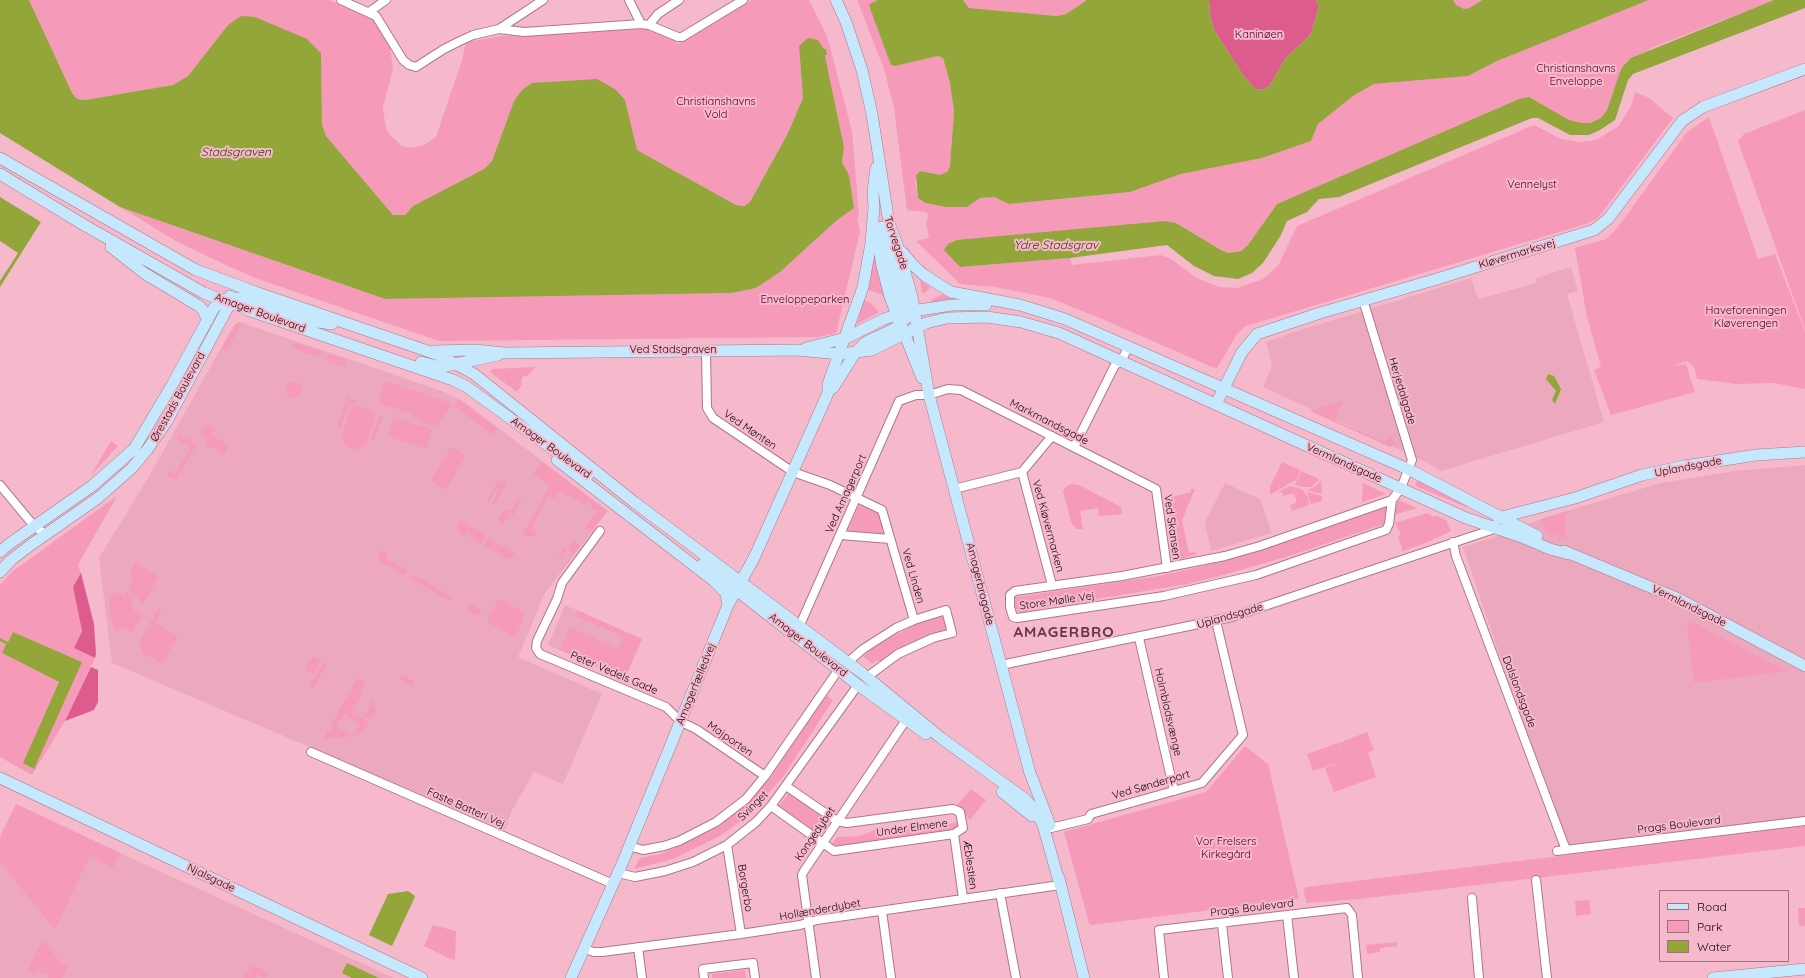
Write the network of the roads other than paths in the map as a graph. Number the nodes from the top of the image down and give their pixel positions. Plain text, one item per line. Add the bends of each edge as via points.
1 (341, 0) edge
2 (386, 0) edge
3 (543, 0) edge
4 (629, 0) edge
5 (679, 0) edge
6 (743, 0) edge
7 (836, 0) edge
8 (369, 12) junction
9 (645, 24) junction
10 (498, 30) junction
11 (1805, 69) edge
12 (0, 158) edge
13 (878, 158) junction
14 (0, 174) edge
15 (873, 192) junction
16 (874, 208) junction
17 (84, 225) junction
18 (898, 246) junction
19 (221, 280) junction
20 (1363, 300) junction
21 (227, 301) junction
22 (1020, 305) junction
23 (910, 318) junction
24 (208, 320) junction
25 (362, 329) junction
26 (846, 338) junction
27 (332, 339) junction
28 (1128, 347) junction
29 (706, 350) junction
30 (798, 350) junction
31 (428, 351) junction
32 (505, 353) junction
33 (855, 353) junction
34 (840, 354) junction
35 (1121, 362) junction
36 (458, 364) junction
37 (1224, 388) junction
38 (828, 393) junction
39 (929, 395) junction
40 (1216, 404) junction
41 (1052, 436) junction
42 (537, 438) junction
43 (1074, 447) junction
44 (1805, 452) edge
45 (1408, 469) junction
46 (793, 472) junction
47 (1022, 472) junction
48 (0, 485) edge
49 (1401, 488) junction
50 (954, 489) junction
51 (1156, 489) joint
52 (1575, 498) junction
53 (857, 499) junction
54 (1392, 500) junction
55 (1492, 523) junction
56 (1511, 523) junction
57 (34, 526) junction
58 (600, 531) dead end
59 (45, 534) junction
60 (840, 534) junction
61 (890, 539) junction
62 (1453, 542) junction
63 (0, 552) edge
64 (1569, 554) junction
65 (1167, 568) junction
66 (0, 572) edge
67 (1052, 585) junction
68 (738, 586) junction
69 (728, 605) junction
70 (914, 620) junction
71 (1216, 621) junction
72 (800, 625) junction
73 (1139, 638) junction
74 (848, 662) junction
75 (1001, 665) junction
76 (1805, 666) edge
77 (839, 669) junction
78 (867, 676) junction
79 (858, 685) junction
80 (906, 720) junction
81 (681, 722) junction
82 (311, 752) dead end
83 (1030, 773) junction
84 (765, 776) junction
85 (0, 778) edge
86 (786, 786) junction
87 (1174, 790) junction
88 (771, 806) junction
89 (1035, 810) junction
90 (837, 821) junction
91 (1805, 821) edge
92 (1038, 828) junction
93 (1051, 828) junction
94 (954, 834) junction
95 (822, 843) junction
96 (727, 845) junction
97 (629, 846) junction
98 (1566, 850) junction
99 (1556, 851) dead end
100 (618, 873) junction
101 (1536, 880) dead end
102 (613, 884) junction
103 (1060, 885) junction
104 (1000, 893) junction
105 (963, 898) junction
106 (1472, 898) dead end
107 (882, 911) junction
108 (1287, 915) junction
109 (808, 922) junction
110 (1222, 924) junction
111 (741, 934) junction
112 (638, 947) junction
113 (584, 949) junction
114 (1805, 969) edge
115 (1786, 974) edge
116 (422, 978) edge
117 (571, 978) edge
118 (642, 978) edge
119 (704, 978) edge
120 (755, 978) edge
121 (816, 978) edge
122 (891, 978) edge
123 (1016, 978) edge
124 (1084, 978) edge
125 (1164, 978) edge
126 (1228, 978) edge
127 (1294, 978) edge
128 (1358, 978) edge
129 (1479, 978) edge
130 (1547, 978) edge
131 (1713, 978) edge

1 - 8 street
2 - 8 street
3 - 10 street
4 - 9 street
5 - 9 street
6 - 9 street via 682,37
7 - 13 street, Torvegade via 862,70
8 - 10 street via 376,16 403,60 409,66 416,67 454,44
9 - 10 street via 524,32
11 - 20 street, Kløvermarksvej via 1703,107 1682,121 1608,219 1594,230
12 - 19 street, Amager Boulevard via 178,261
13 - 15 street, Torvegade
13 - 18 street, Torvegade via 889,223
14 - 17 street, Amager Boulevard
15 - 16 street, Amagerfælledvej
15 - 23 street
16 - 23 street, Torvegade via 882,266 890,297
16 - 26 street, Amagerfælledvej via 863,287
17 - 21 street, Amager Boulevard via 181,281
17 - 24 street via 144,273 199,306
18 - 22 street, Vermlandsgade via 913,266 944,289
18 - 23 street, Torvegade
19 - 21 street via 229,291
19 - 25 street, Amager Boulevard
20 - 37 street, Kløvermarksvej via 1257,334 1242,352
20 - 45 street, Herjedalgade via 1412,460
21 - 24 street, Ørestads Boulevard via 214,308
21 - 25 street via 246,299 310,321
21 - 27 street, Amager Boulevard
21 - 59 street, Ørestads Boulevard via 167,421 150,447 132,468 98,498
22 - 23 street, Vermlandsgade via 952,305
22 - 28 street, Vermlandsgade via 1065,319
23 - 26 street via 884,319
23 - 33 street, Ved Stadsgraven via 872,350
23 - 35 street, Vermlandsgade via 931,321 962,316 1021,322 1059,333
23 - 39 street, Amagerbrogade via 909,348
24 - 57 street, Ørestads Boulevard via 134,449 92,486
25 - 31 street, Amager Boulevard
26 - 30 street
26 - 34 street, Amagerfælledvej
27 - 36 street, Ved Stadsgraven via 372,345 435,366
27 - 42 street, Amager Boulevard via 462,384
28 - 35 street
28 - 37 street, Vermlandsgade
29 - 30 street, Ved Stadsgraven
29 - 32 street, Ved Stadsgraven
29 - 46 street, Ved Mønten via 709,413
30 - 34 street, Ved Stadsgraven
31 - 32 street, Ved Stadsgraven via 475,350
31 - 36 street, Amager Boulevard
32 - 36 street, Ved Stadsgraven
33 - 34 street, Ved Stadsgraven
33 - 38 street, Amagerfælledvej
34 - 38 street, Amagerfælledvej via 828,384
35 - 40 street, Vermlandsgade
35 - 43 street via 1115,365
36 - 68 street, Amager Boulevard via 484,381
37 - 40 street, Kløvermarksvej
37 - 45 street, Vermlandsgade
38 - 46 street, Amagerfælledvej
39 - 41 street, Markmandsgade via 955,388
39 - 50 street, Amagerbrogade
39 - 53 street, Ved Amagerport via 916,395 898,401
40 - 49 street, Vermlandsgade
41 - 43 street, Markmandsgade
41 - 47 street
42 - 68 street, Amager Boulevard
42 - 69 street via 560,463 714,581 726,593
43 - 51 street, Markmandsgade
44 - 52 street, Uplandsgade via 1756,455 1686,466 1642,476
45 - 49 street, Herjedalgade
45 - 55 street, Vermlandsgade
46 - 53 street, Ved Linden via 830,485
46 - 68 street, Amagerfælledvej via 754,558
47 - 50 street
47 - 67 street, Ved Kløvermarken
48 - 57 street
49 - 54 street
49 - 55 street, Vermlandsgade via 1430,496
50 - 75 street, Amagerbrogade
51 - 65 street, Ved Skansen
52 - 55 street, Uplandsgade
52 - 56 street, Uplandsgade
53 - 60 street, Ved Amagerport
53 - 61 street, Ved Linden via 882,510
54 - 65 street, Store Mølle Vej via 1245,551
54 - 67 street, Store Mølle Vej via 1390,524 1386,530 1256,575 1164,596 1013,617 1010,595 1015,591
55 - 56 street, Uplandsgade
55 - 62 street, Uplandsgade
55 - 62 street, Uplandsgade
55 - 64 street, Vermlandsgade via 1550,549
56 - 64 street, Vermlandsgade
57 - 59 street
57 - 63 street, Ørestads Boulevard
58 - 81 street, Peter Vedels Gade via 562,582 536,648 540,654 666,707
59 - 66 street, Ørestads Boulevard via 11,560
60 - 61 street, Ved Linden
60 - 72 street, Ved Amagerport
61 - 70 street, Ved Linden
62 - 71 street, Uplandsgade via 1232,618
62 - 98 street, Dalslandsgade via 1456,556
64 - 76 street, Vermlandsgade via 1679,600
65 - 67 street, Store Mølle Vej
68 - 69 street, Amagerfælledvej
68 - 72 street, Amager Boulevard
68 - 77 street, Amager Boulevard
69 - 81 street, Amagerfælledvej
70 - 74 street via 879,638
70 - 78 street via 946,610 952,633 910,648
71 - 73 street, Uplandsgade
71 - 87 street, Ved Sønderport via 1243,735 1202,783
72 - 74 street, Amager Boulevard
73 - 75 street, Uplandsgade
73 - 87 street, Holmbladsvænge
74 - 78 street, Amager Boulevard
75 - 83 street, Amagerbrogade
77 - 79 street, Amager Boulevard
77 - 84 street, Svinget
78 - 89 street, Amager Boulevard via 941,738 1025,799
79 - 80 street, Amager Boulevard
79 - 86 street, Svinget
80 - 90 street, Kongedybet
80 - 92 street, Amager Boulevard via 1026,811
81 - 84 street, Majporten via 696,729
81 - 97 street, Amagerfælledvej
82 - 102 street, Faste Batteri Vej
83 - 89 street, Amagerbrogade
83 - 93 street, Amagerbrogade
84 - 97 street, Svinget via 746,799 699,832 664,846 643,850
85 - 116 street, Njalsgade
86 - 88 street, Svinget
86 - 90 street
87 - 93 street, Ved Sønderport
88 - 95 street, Under Elmene
88 - 96 street, Svinget via 756,822
89 - 92 street, Amagerbrogade
89 - 103 street via 1046,834
90 - 94 street, Under Elmene via 847,823 953,809 960,812 963,828
90 - 95 street, Kongedybet
91 - 98 street, Prags Boulevard
92 - 103 street, Amagerbrogade
93 - 103 street, Amagerbrogade
94 - 95 street, Under Elmene via 834,851
94 - 105 street, Æblestien
95 - 109 street, Kongedybet via 802,875
96 - 100 street, Svinget via 693,862 665,871 635,877
96 - 111 street, Borgerbo
97 - 100 street, Amagerfælledvej
98 - 99 street, Prags Boulevard
100 - 102 street, Amagerfælledvej
101 - 130 street
102 - 113 street, Amagerfælledvej
103 - 104 street, Hollænderdybet
103 - 124 street, Amagerbrogade
104 - 105 street, Hollænderdybet
104 - 123 street
105 - 107 street, Hollænderdybet
106 - 129 street
107 - 109 street, Hollænderdybet
107 - 122 street
108 - 110 street, Prags Boulevard
108 - 127 street
108 - 128 street, Prags Boulevard via 1347,908 1352,915
109 - 111 street, Hollænderdybet
109 - 121 street, Kongedybet
110 - 125 street, Prags Boulevard via 1159,930
110 - 126 street
111 - 112 street, Hollænderdybet
112 - 113 street, Hollænderdybet via 602,952
112 - 118 street
113 - 117 street, Amagerfælledvej
114 - 115 street
115 - 131 street
119 - 120 street via 703,969 753,963

